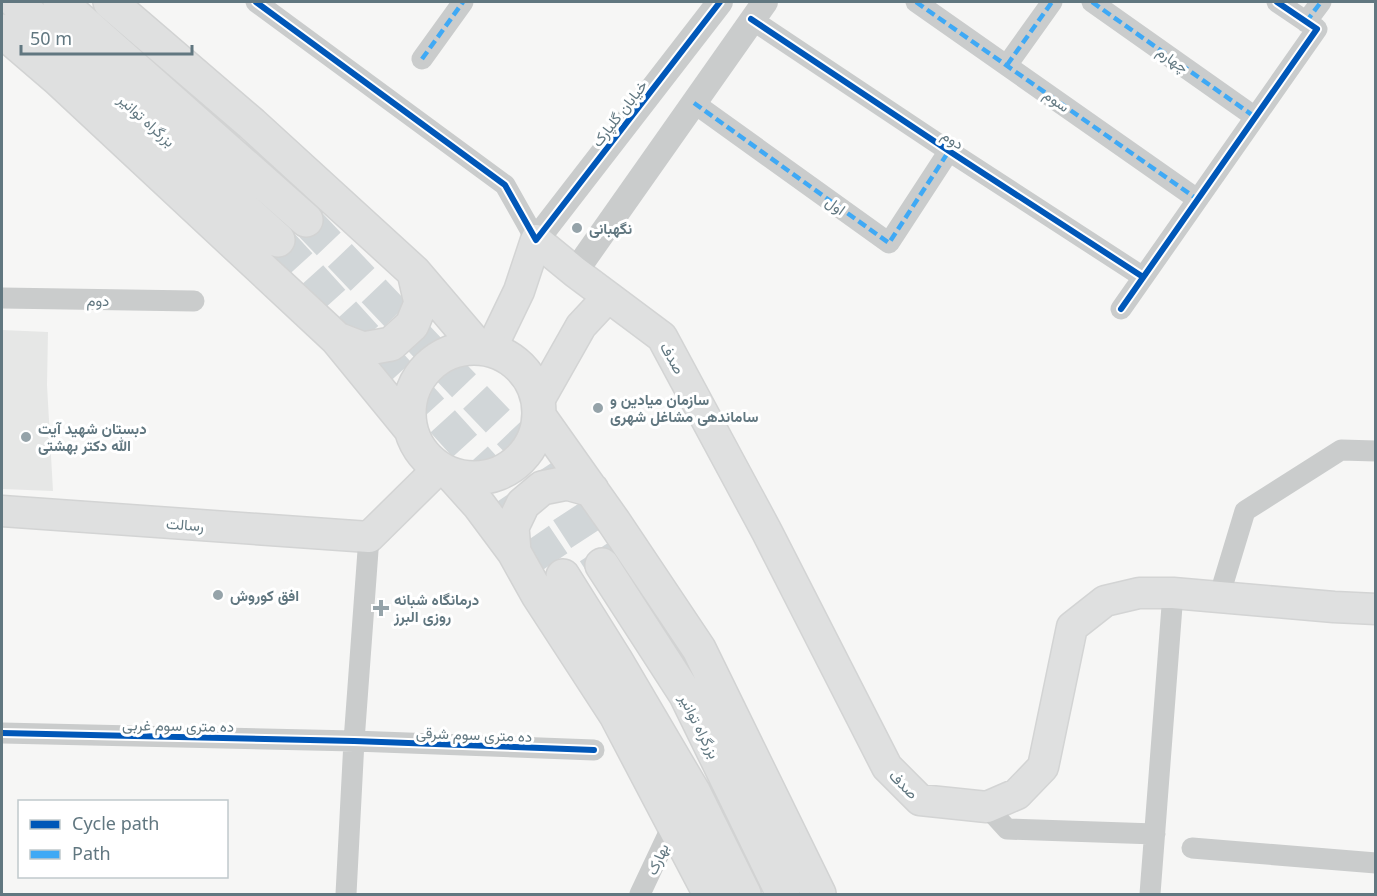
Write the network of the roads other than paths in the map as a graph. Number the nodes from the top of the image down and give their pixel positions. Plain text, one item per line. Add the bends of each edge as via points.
1 (16, 2) edge
2 (60, 2) edge
3 (110, 2) edge
4 (256, 2) edge
5 (463, 2) edge
6 (720, 2) edge
7 (916, 2) edge
8 (1052, 2) edge
9 (1092, 2) edge
10 (1277, 2) edge
11 (1321, 2) edge
12 (758, 10) edge
13 (1311, 26) junction
14 (2, 31) edge
15 (422, 59) dead end
16 (1007, 65) junction
17 (694, 103) junction
18 (1255, 117) junction
19 (949, 151) junction
20 (1197, 200) junction
21 (306, 220) tunnel mouth
22 (278, 240) tunnel mouth
23 (536, 240) junction
24 (414, 272) junction
25 (575, 272) junction
26 (1143, 277) junction
27 (608, 297) junction
28 (2, 298) edge
29 (194, 301) dead end
30 (1121, 309) dead end
31 (337, 339) junction
32 (484, 348) junction
33 (539, 409) junction
34 (409, 427) junction
35 (1376, 452) edge
36 (446, 472) junction
37 (592, 490) junction
38 (2, 510) edge
39 (369, 537) junction
40 (514, 552) junction
41 (602, 566) tunnel mouth
42 (563, 576) tunnel mouth
43 (1173, 593) junction
44 (1220, 597) junction
45 (1376, 609) edge
46 (2, 733) edge
47 (354, 741) junction
48 (594, 750) dead end
49 (987, 807) junction
50 (673, 824) junction
51 (1155, 834) junction
52 (1192, 848) dead end
53 (1376, 863) edge
54 (346, 894) edge
55 (640, 894) edge
56 (710, 894) edge
57 (744, 894) edge
58 (783, 894) edge
59 (819, 894) edge
60 (1150, 894) edge

1 - 22 highway, بزرگراه توانیر
2 - 21 highway, بزرگراه توانیر
3 - 24 highway via 252,124
4 - 23 street via 504,185
5 - 15 street
6 - 23 street, خیابان گلپارک
7 - 16 street, سوم
8 - 16 street
9 - 18 street, چهارم
10 - 13 street
11 - 13 street
12 - 17 street
12 - 19 street, دوم
13 - 18 street
14 - 31 highway
16 - 20 street, سوم
17 - 19 street, اول via 889,243
17 - 25 street
18 - 20 street
19 - 26 street, دوم
20 - 26 street
23 - 25 main road, صدف
23 - 32 main road via 519,291
24 - 31 highway via 421,303 412,326 391,344 363,349
24 - 32 highway
25 - 27 main road, صدف
26 - 30 street
27 - 33 main road via 581,326
27 - 49 main road, صدف via 662,337 887,767 920,800
28 - 29 street, دوم
31 - 34 highway
32 - 33 highway via 505,355 527,374
32 - 34 highway via 458,349 439,357 424,370 413,387
33 - 36 highway via 535,436 510,467 492,476 472,478
33 - 37 highway
34 - 36 highway via 426,457
35 - 44 street via 1341,450 1245,511
36 - 39 main road
36 - 40 highway via 479,505
37 - 40 highway via 567,483 542,488 529,498 522,504 512,527
37 - 59 highway via 699,649
38 - 39 main road, رسالت
39 - 47 street
40 - 50 highway via 616,715
41 - 58 highway, بزرگراه توانیر via 686,695
42 - 57 highway via 694,793
43 - 44 main road, صدف
43 - 49 main road, صدف via 1139,593 1105,601 1072,627 1043,767 1017,794
43 - 51 street
44 - 45 main road, صدف
46 - 47 street, ده متری سوم غربی
47 - 48 street, ده متری سوم شرقی
47 - 54 street
49 - 51 street via 1007,829
50 - 55 street, بهارک
50 - 56 highway
51 - 60 street
52 - 53 street

